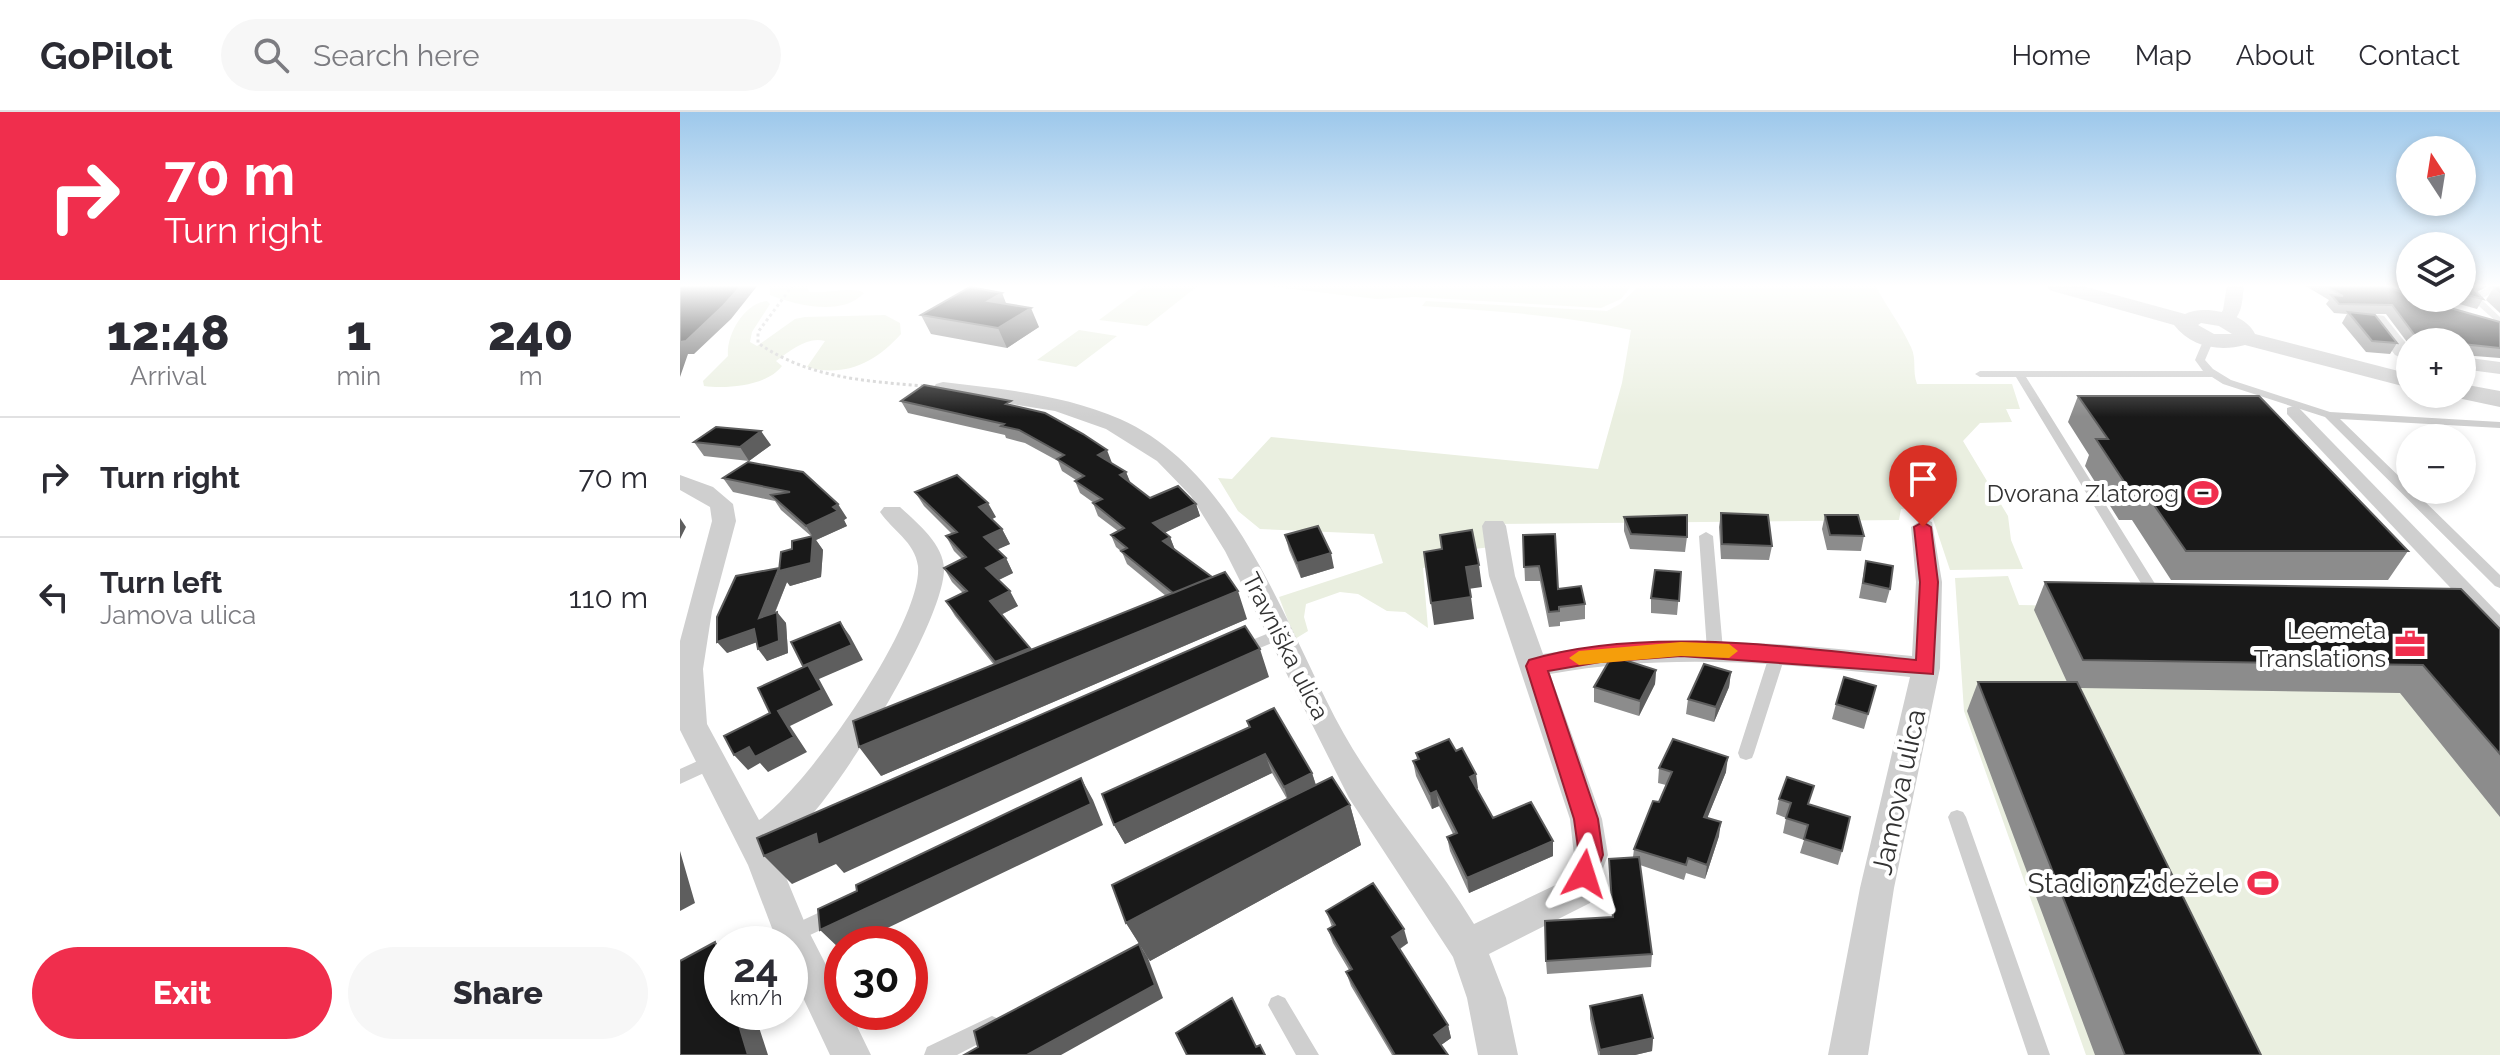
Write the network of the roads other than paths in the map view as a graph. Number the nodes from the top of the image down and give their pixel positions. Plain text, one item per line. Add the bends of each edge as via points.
1 (2190, 329) edge
2 (2240, 329) edge
3 (2380, 329) edge
4 (2244, 338) junction
5 (2209, 339) junction
6 (2396, 345) edge
7 (2476, 365) edge
8 (2500, 368) edge
9 (1980, 374) dead end
10 (2019, 374) junction
11 (2215, 374) junction
12 (2396, 377) edge
13 (943, 388) edge
14 (2476, 395) edge
15 (2500, 399) edge
16 (2293, 411) dead end
17 (2329, 415) junction
18 (2500, 425) edge
19 (680, 482) edge
20 (892, 512) dead end
21 (1494, 526) dead end
22 (1923, 527) dead end
23 (1706, 536) dead end
24 (2500, 583) edge
25 (2150, 587) edge
26 (2500, 628) edge
27 (1279, 634) junction
28 (1715, 650) junction
29 (1778, 653) junction
30 (1222, 660) edge
31 (1536, 666) junction
32 (1926, 668) junction
33 (865, 744) edge
34 (1746, 753) dead end
35 (836, 755) junction
36 (711, 762) junction
37 (680, 777) edge
38 (1957, 817) dead end
39 (765, 853) junction
40 (849, 907) edge
41 (789, 926) edge
42 (808, 927) edge
43 (1467, 946) junction
44 (808, 968) edge
45 (1278, 1005) dead end
46 (1017, 1013) edge
47 (851, 1055) edge
48 (935, 1055) edge
49 (1308, 1055) edge
50 (1498, 1055) edge
51 (1848, 1055) edge
52 (2039, 1055) edge

1 - 5 street
2 - 4 street
3 - 6 street
4 - 5 street
4 - 12 street
5 - 11 lane via 2200,360
7 - 8 street
9 - 10 lane
10 - 11 lane
10 - 25 lane
11 - 17 lane
13 - 27 street, Travniška ulica via 1033,398 1139,436 1204,495 1235,542 1247,587
14 - 15 street
16 - 26 street
17 - 18 lane
17 - 24 lane
19 - 36 street via 721,504 724,521 689,669 692,724
20 - 35 street via 927,551 931,570 922,608 901,654
21 - 31 street via 1502,576
22 - 32 street, Jamova ulica via 1929,582
23 - 28 lane
27 - 30 lane
27 - 43 street, Travniška ulica via 1346,796
28 - 29 street
28 - 31 street via 1600,655
29 - 32 street
29 - 34 lane
31 - 43 street via 1586,819 1591,855 1578,892
32 - 51 street, Jamova ulica via 1877,888
33 - 35 lane
35 - 39 street
36 - 37 lane
36 - 39 street
38 - 52 lane
39 - 41 street
40 - 42 lane
43 - 50 street, Travniška ulica
44 - 47 street
45 - 49 lane
46 - 48 lane

